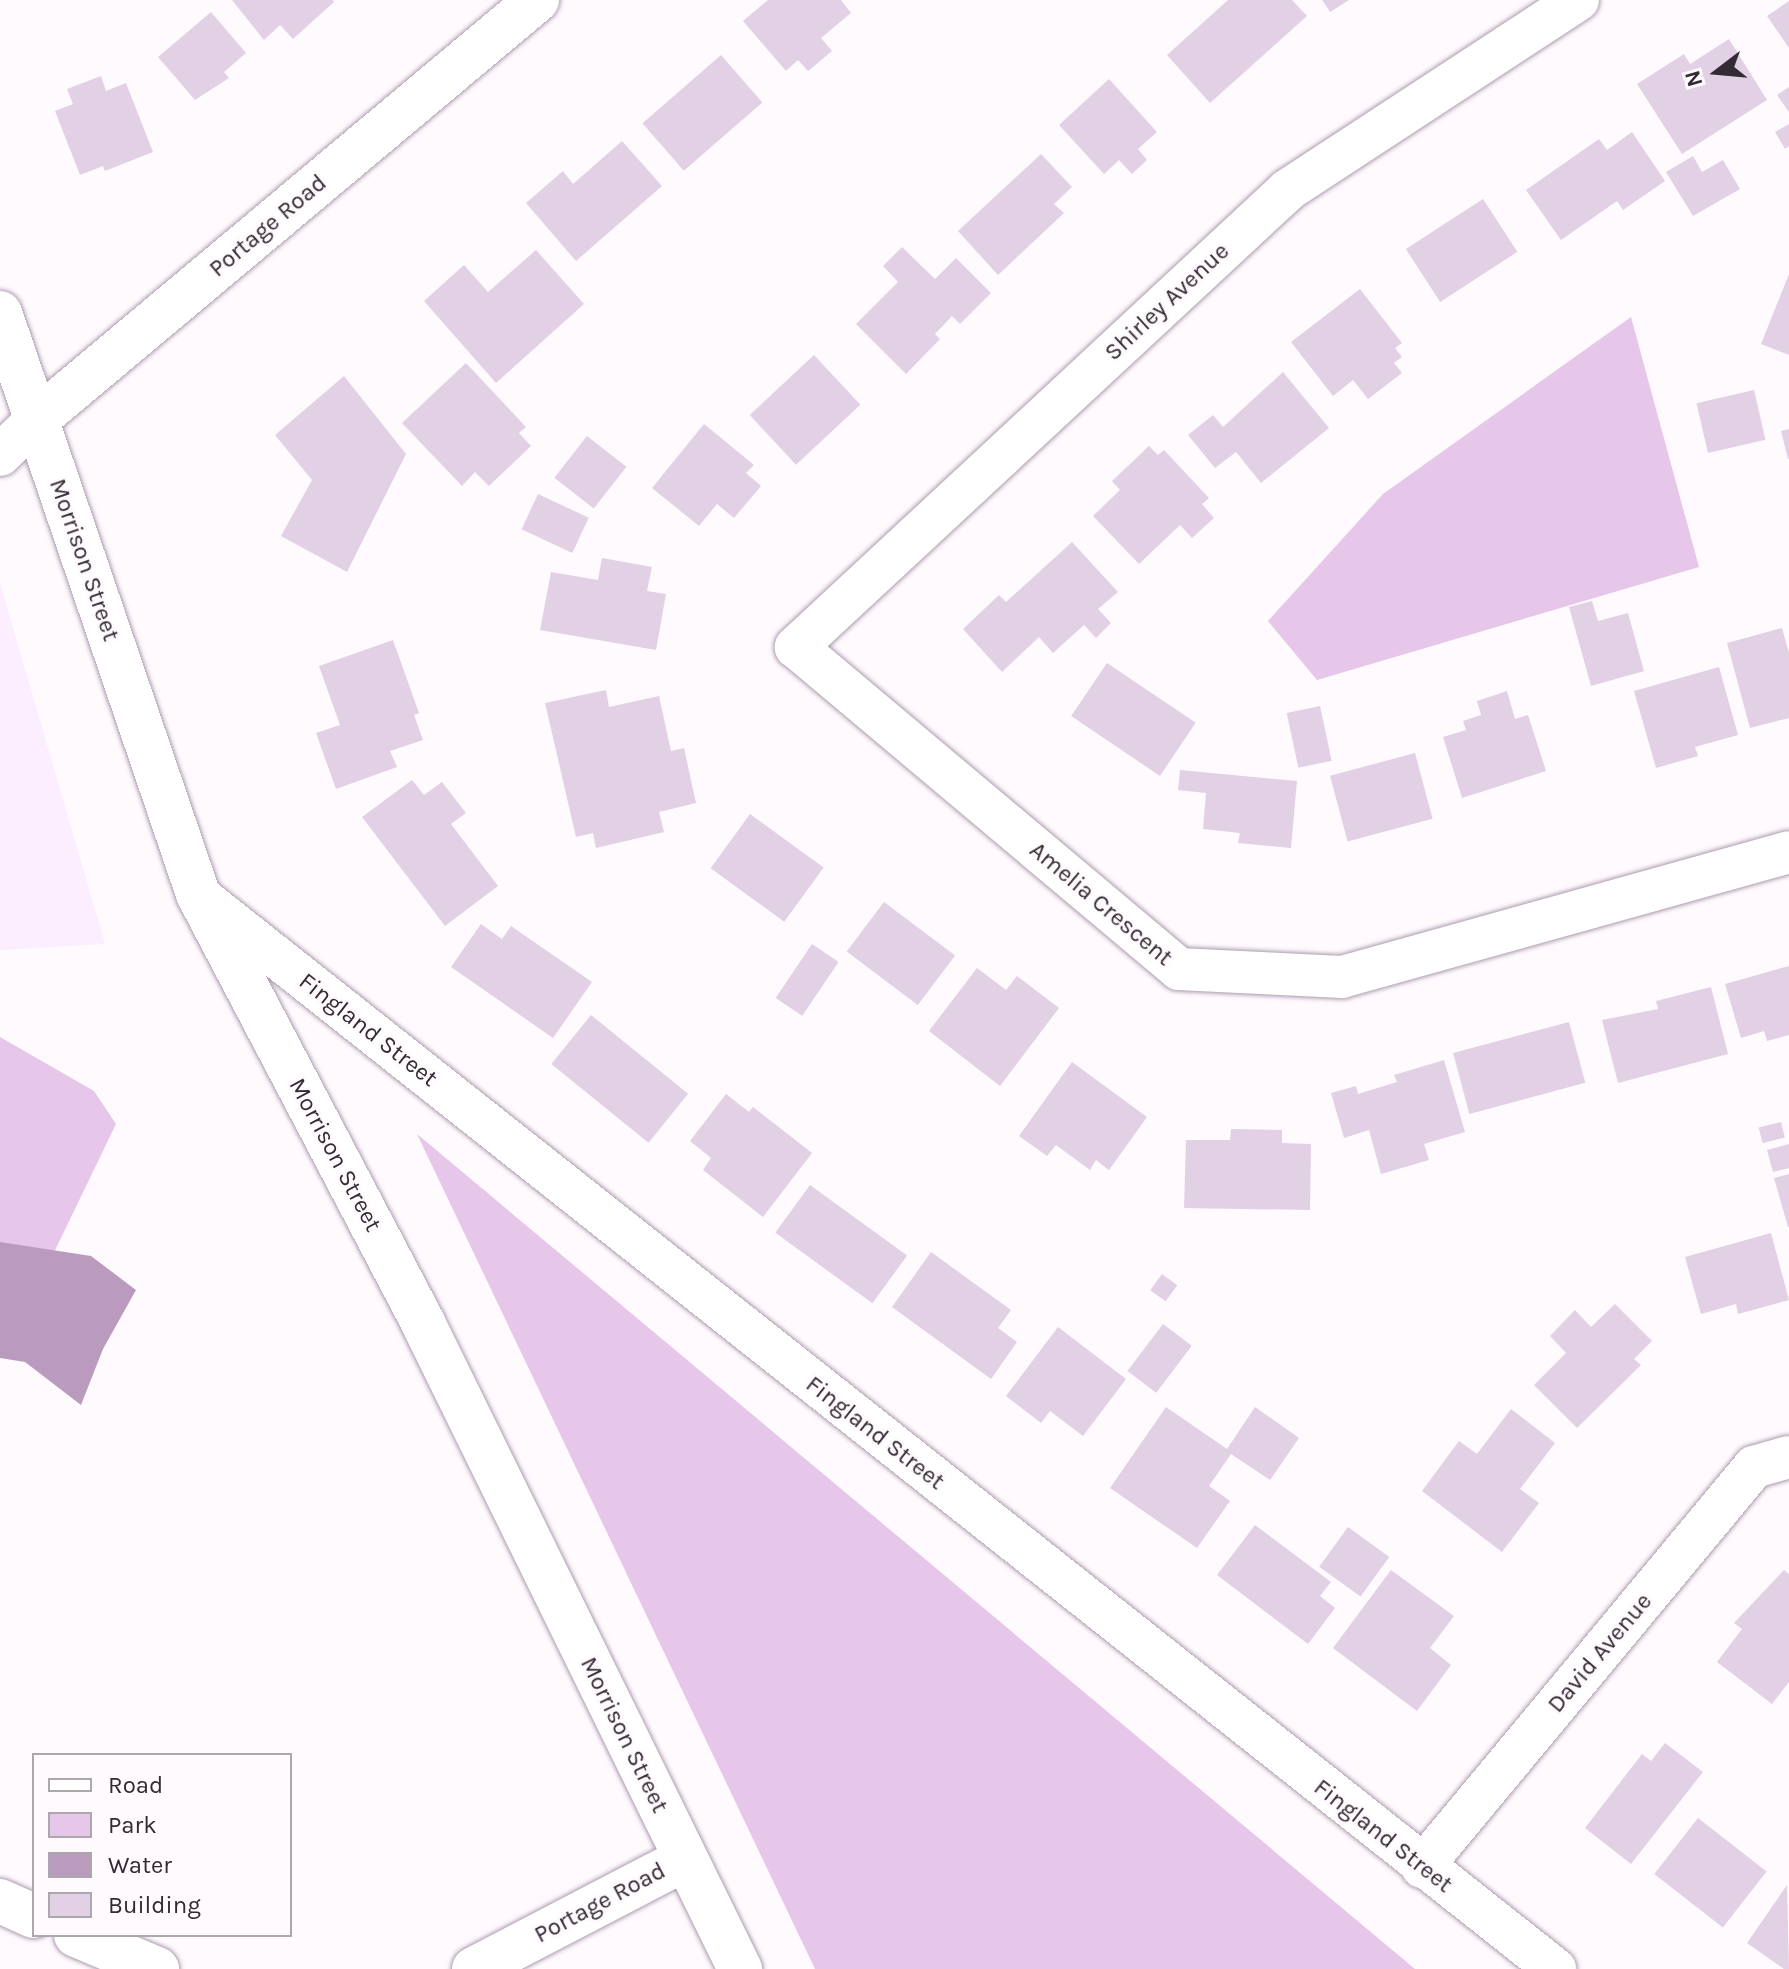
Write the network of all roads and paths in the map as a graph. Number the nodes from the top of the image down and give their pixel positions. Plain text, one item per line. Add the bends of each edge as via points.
1 (537, 0) edge
2 (1578, 0) edge
3 (0, 313) edge
4 (36, 420) junction
5 (0, 455) edge
6 (800, 651) joint
7 (1789, 852) edge
8 (198, 894) junction
9 (1789, 1457) edge
10 (685, 1859) junction
11 (1422, 1867) junction
12 (0, 1901) edge
13 (32, 1915) edge
14 (81, 1937) edge
15 (157, 1969) edge
16 (474, 1969) edge
17 (740, 1969) edge
18 (1555, 1969) edge

1 - 4 street, Portage Road
2 - 6 street, Shirley Avenue via 1288,190 796,647
3 - 4 street, Morrison Street
4 - 5 street, Portage Road
4 - 8 street, Morrison Street
6 - 7 street, Amelia Crescent via 1179,969 1342,977
8 - 10 street, Morrison Street via 423,1323
8 - 11 street, Fingland Street
9 - 11 street, David Avenue via 1754,1467
10 - 16 street, Portage Road
10 - 17 street, Morrison Street
11 - 18 street, Fingland Street
12 - 13 street
14 - 15 street

